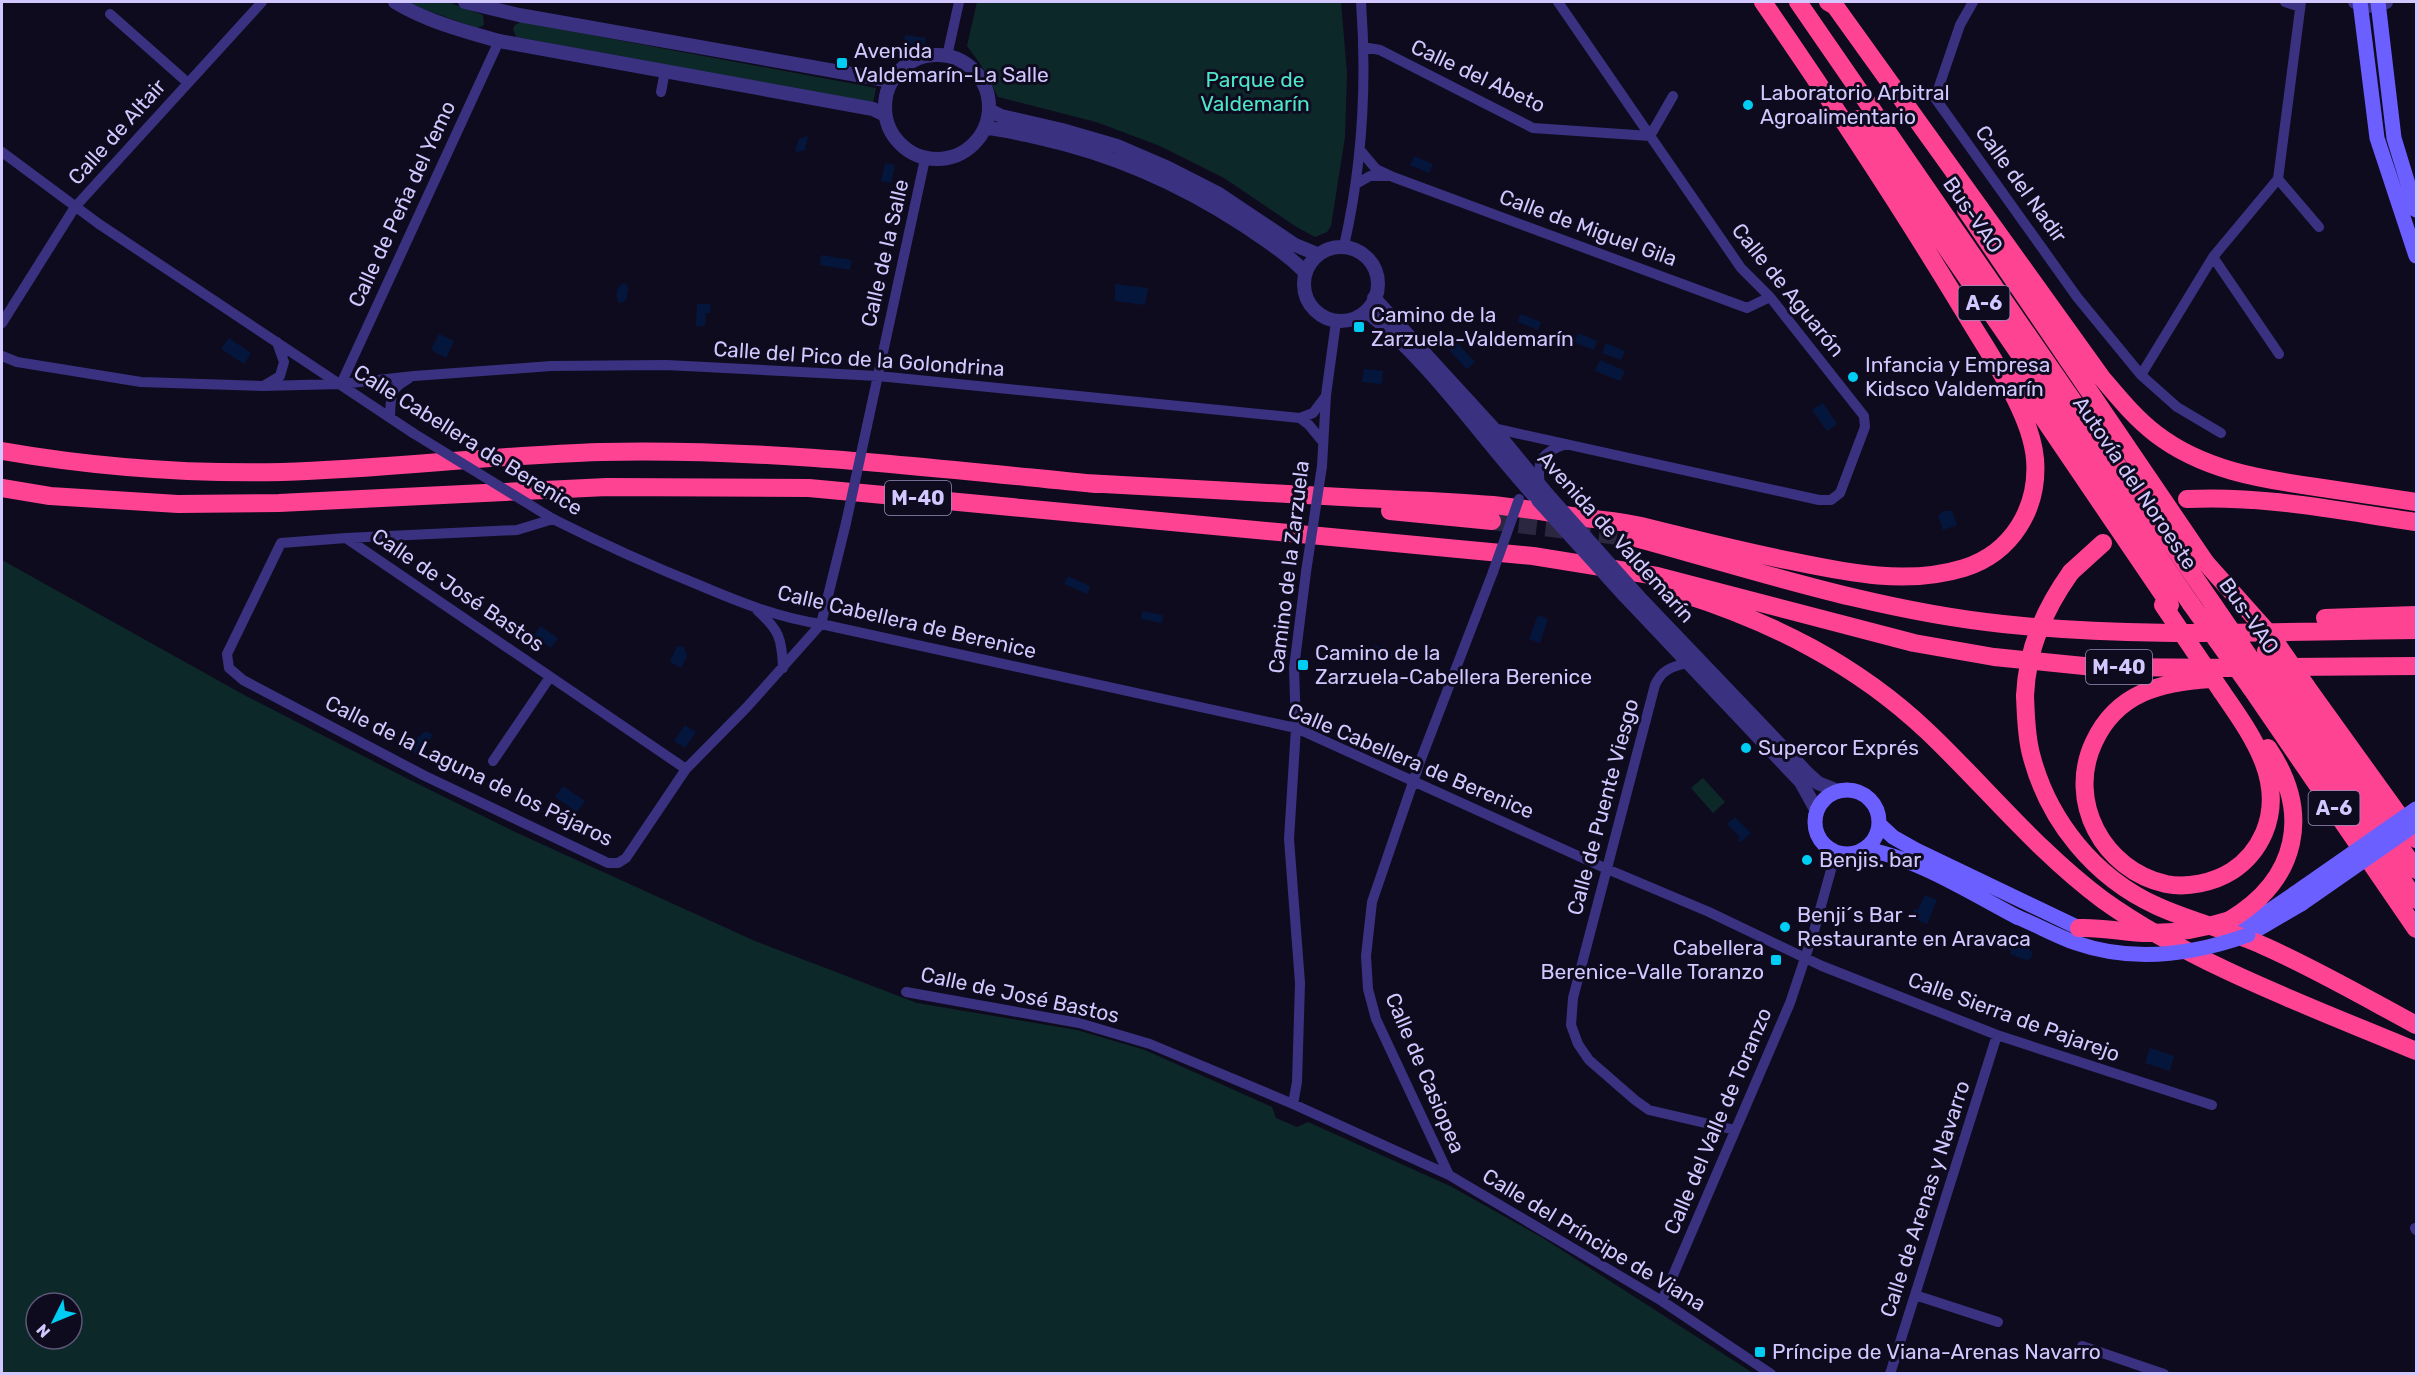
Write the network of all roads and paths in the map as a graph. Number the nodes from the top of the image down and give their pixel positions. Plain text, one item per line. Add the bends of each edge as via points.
1 (262, 2) edge
2 (395, 2) edge
3 (465, 2) edge
4 (959, 2) edge
5 (1361, 2) edge
6 (1558, 2) edge
7 (1763, 2) edge
8 (1777, 2) edge
9 (1798, 2) edge
10 (1824, 2) edge
11 (1828, 2) edge
12 (1973, 2) edge
13 (2284, 2) edge
14 (2358, 3) edge
15 (2381, 3) edge
16 (2301, 4) edge
17 (110, 14) dead end
18 (499, 41) junction
19 (1363, 47) junction
20 (947, 56) junction
21 (665, 71) junction
22 (891, 81) junction
23 (188, 83) junction
24 (661, 92) dead end
25 (1673, 96) dead end
26 (989, 110) junction
27 (885, 115) junction
28 (985, 128) junction
29 (1650, 136) junction
30 (1360, 150) junction
31 (2, 152) edge
32 (926, 159) junction
33 (1393, 177) junction
34 (2278, 179) junction
35 (1356, 183) junction
36 (75, 207) junction
37 (2416, 210) edge
38 (2319, 227) dead end
39 (1344, 246) junction
40 (1317, 254) junction
41 (2416, 256) edge
42 (2213, 257) junction
43 (1932, 258) junction
44 (1305, 272) junction
45 (1770, 297) junction
46 (1374, 298) junction
47 (1366, 311) junction
48 (1336, 322) junction
49 (2, 323) edge
50 (276, 342) junction
51 (2279, 354) dead end
52 (2, 356) edge
53 (2141, 375) junction
54 (414, 376) junction
55 (878, 376) junction
56 (340, 384) junction
57 (262, 386) junction
58 (1326, 395) junction
59 (390, 417) junction
60 (1300, 418) junction
61 (867, 426) joint
62 (1493, 428) junction
63 (2221, 433) dead end
64 (1539, 438) junction
65 (1323, 442) junction
66 (1566, 444) junction
67 (2, 451) edge
68 (1546, 454) junction
69 (1085, 483) junction
70 (2, 488) edge
71 (1533, 490) junction
72 (2187, 499) dead end
73 (2416, 502) edge
74 (553, 519) junction
75 (1492, 521) tunnel mouth
76 (2416, 522) edge
77 (346, 538) junction
78 (1636, 538) tunnel mouth
79 (2103, 543) dead end
80 (1533, 556) junction
81 (1631, 596) junction
82 (753, 606) junction
83 (2416, 615) edge
84 (821, 624) junction
85 (2416, 630) edge
86 (2150, 632) junction
87 (1687, 663) junction
88 (2416, 666) edge
89 (229, 668) joint
90 (783, 668) junction
91 (550, 676) junction
92 (2299, 688) junction
93 (2225, 691) junction
94 (1296, 728) junction
95 (493, 761) dead end
96 (686, 769) junction
97 (1414, 780) junction
98 (1838, 791) junction
99 (2416, 810) edge
100 (1817, 811) junction
101 (1879, 824) junction
102 (2416, 824) edge
103 (2416, 839) edge
104 (1864, 849) junction
105 (1836, 852) junction
106 (1607, 869) junction
107 (2416, 870) edge
108 (2297, 899) junction
109 (2416, 900) edge
110 (2238, 927) junction
111 (2079, 928) joint
112 (2416, 929) edge
113 (1806, 959) junction
114 (906, 992) dead end
115 (2416, 1025) edge
116 (1997, 1035) junction
117 (2416, 1051) edge
118 (1293, 1104) junction
119 (2212, 1105) dead end
120 (1735, 1130) junction
121 (1449, 1175) junction
122 (1915, 1295) junction
123 (1662, 1301) junction
124 (1998, 1322) dead end
125 (2082, 1346) dead end
126 (1771, 1374) edge
127 (1890, 1374) edge
128 (2164, 1374) edge

1 - 23 street, Calle de Altair
2 - 18 street via 463,31
3 - 22 street
4 - 20 street
5 - 19 street
6 - 29 street, Calle de Aguarón
7 - 43 highway
8 - 112 highway, Autovía del Noroeste / A-6, bridge
9 - 109 highway, Bus-VAO, bridge
10 - 92 highway, Autovía del Noroeste / A-6, bridge via 2206,563
11 - 73 highway via 1835,6 2102,378 2157,435 2203,460 2265,480
12 - 53 street, Calle del Nadir via 1960,25 1935,98 2077,297
13 - 16 street
14 - 15 street
14 - 41 main road via 2377,138
15 - 37 main road via 2394,138
16 - 34 street
17 - 23 street, Calle de Altair
18 - 21 street
18 - 56 street, Calle de Peña del Yemo
19 - 29 street, Calle del Abeto via 1380,50 1533,128
19 - 30 street
20 - 22 street via 923,57 902,68
20 - 26 street via 976,73 986,91
21 - 24 street
21 - 27 street via 873,109
22 - 27 street
23 - 36 street, Calle de Altair
25 - 29 street
26 - 28 street
26 - 40 street via 1117,146 1168,168 1219,194 1295,245
27 - 32 street via 891,133 904,149
28 - 32 street via 974,144 953,158
28 - 44 street via 1058,142 1113,158 1162,179 1232,218 1288,255
29 - 45 street, Calle de Aguarón via 1741,268
30 - 33 street, Calle de Miguel Gila via 1376,169
30 - 35 street
31 - 36 street, Calle Cabellera de Berenice
32 - 55 street, Calle de la Salle
33 - 35 street, Calle de Miguel Gila via 1370,176
33 - 45 street, Calle de Miguel Gila via 1747,308
34 - 38 street
34 - 42 street
35 - 39 street
36 - 49 street
36 - 50 street, Calle Cabellera de Berenice
39 - 40 street via 1330,247
39 - 46 street via 1362,253 1375,268 1378,287
40 - 44 street
42 - 51 street
42 - 53 street
43 - 69 highway via 2006,382 2035,456 2035,488 2026,515 2012,537 1994,554 1965,568 1913,576 1839,571 1635,525 1493,505
43 - 93 highway, bridge
44 - 48 street via 1303,285 1308,303 1323,318
45 - 66 street, Calle de Aguarón via 1864,416 1865,427 1840,493 1831,500
46 - 47 street
46 - 62 street, Avenida de Valdemarín
47 - 48 street via 1355,320
47 - 71 street, Avenida de Valdemarín via 1460,407
48 - 58 street, Camino de la Zarzuela
50 - 56 street, Calle Cabellera de Berenice
50 - 57 street via 284,362 280,376
52 - 57 street, Calle del Pico de la Golondrina via 17,362 141,382
53 - 63 street, Calle del Nadir via 2177,407
54 - 55 street, Calle del Pico de la Golondrina via 551,366 666,365
54 - 56 street, Calle del Pico de la Golondrina
54 - 59 street via 396,386
55 - 60 street, Calle del Pico de la Golondrina
55 - 61 street, Calle de la Salle
56 - 57 street, Calle del Pico de la Golondrina
56 - 59 street, Calle Cabellera de Berenice
58 - 60 street via 1313,413
58 - 65 street, Camino de la Zarzuela
59 - 74 street, Calle Cabellera de Berenice, bridge
60 - 65 street
61 - 84 street, Calle de la Laguna de los Pájaros, bridge
62 - 64 street, Calle de Aguarón
62 - 71 street, Avenida de Valdemarín
64 - 66 street, Calle de Aguarón
64 - 68 street via 1546,446
65 - 94 street, Camino de la Zarzuela, bridge via 1294,668
66 - 68 street
67 - 69 highway, M-40 via 180,471 270,472 600,452 710,452
68 - 71 street, Calle de Casiopea
69 - 75 highway, M-40
70 - 80 highway, M-40 via 50,496 178,504 607,487 809,488
71 - 81 street, Avenida de Valdemarín, bridge
71 - 97 street, Calle de Casiopea, bridge via 1493,572
72 - 76 highway via 2268,500
74 - 77 street via 517,530
74 - 82 street, Calle Cabellera de Berenice via 620,553
77 - 89 street, Calle de José Bastos via 281,543 227,654
77 - 91 street, Calle de José Bastos
78 - 86 highway, M-40 via 1919,612 2002,624
79 - 115 highway, bridge via 2071,572 2048,607 2029,658 2025,696 2031,754 2044,792 2072,839 2113,880 2158,907 2289,957
80 - 88 highway, M-40 via 1657,576 1914,643 1994,657 2105,667 2190,669
80 - 117 highway via 1714,604 1760,621 1818,650 1912,718 2042,849 2127,916 2226,969
81 - 87 street, Avenida de Valdemarín
81 - 98 street, Avenida de Valdemarín via 1808,774
82 - 84 street, Calle Cabellera de Berenice via 796,621
82 - 90 street via 775,626 781,638
83 - 86 highway via 2270,620
84 - 90 street, Calle de la Laguna de los Pájaros
84 - 94 street, Calle Cabellera de Berenice
85 - 86 highway, M-40
87 - 100 street, Avenida de Valdemarín via 1800,782
87 - 106 street, Calle de Puente Viesgo via 1666,670 1656,685
88 - 93 highway via 2171,683 2144,692 2117,709 2089,752 2085,778 2088,815 2101,840 2122,862 2155,880 2199,884 2225,875 2247,859 2267,825 2272,800 2265,763
89 - 96 street, Calle de la Laguna de los Pájaros via 243,680 424,776 608,863 626,858
90 - 96 street, Calle de la Laguna de los Pájaros
91 - 95 street
91 - 96 street, Calle de José Bastos
92 - 103 highway
92 - 107 highway, Autovía del Noroeste / A-6
93 - 110 highway via 2271,752 2286,782 2294,811 2292,839 2282,869
94 - 97 street, Calle Cabellera de Berenice
94 - 118 street, Camino de la Zarzuela via 1289,839 1300,983 1298,1082
97 - 106 street, Calle Cabellera de Berenice
97 - 121 street, Calle de Casiopea via 1372,902 1365,956 1376,1019
98 - 100 main road via 1825,798
98 - 101 main road via 1856,791 1867,797 1875,806
99 - 108 main road, bridge
100 - 105 main road via 1818,835
101 - 104 main road via 1875,838
101 - 111 main road via 1916,850
102 - 108 main road, bridge
104 - 105 main road
104 - 110 main road, bridge via 1910,862 2018,917 2076,943 2108,951 2160,955 2203,949
105 - 113 street, Calle del Valle de Toranzo
106 - 113 street, Calle Cabellera de Berenice
106 - 120 street, Calle de Puente Viesgo via 1573,998 1571,1025 1578,1044 1589,1060 1649,1110
108 - 110 main road
110 - 111 highway, bridge via 2164,933
113 - 116 street, Calle Sierra de Pajarejo
113 - 120 street, Calle del Valle de Toranzo
114 - 118 street, Calle de José Bastos via 1089,1026 1150,1044
116 - 119 street, Calle Sierra de Pajarejo
116 - 122 street, Calle de Arenas y Navarro
118 - 121 street, Calle del Príncipe de Viana
120 - 123 street, Calle del Valle de Toranzo
121 - 123 street, Calle del Príncipe de Viana
122 - 124 street
122 - 127 street, Calle de Arenas y Navarro
123 - 126 street, Calle del Príncipe de Viana
125 - 128 street

